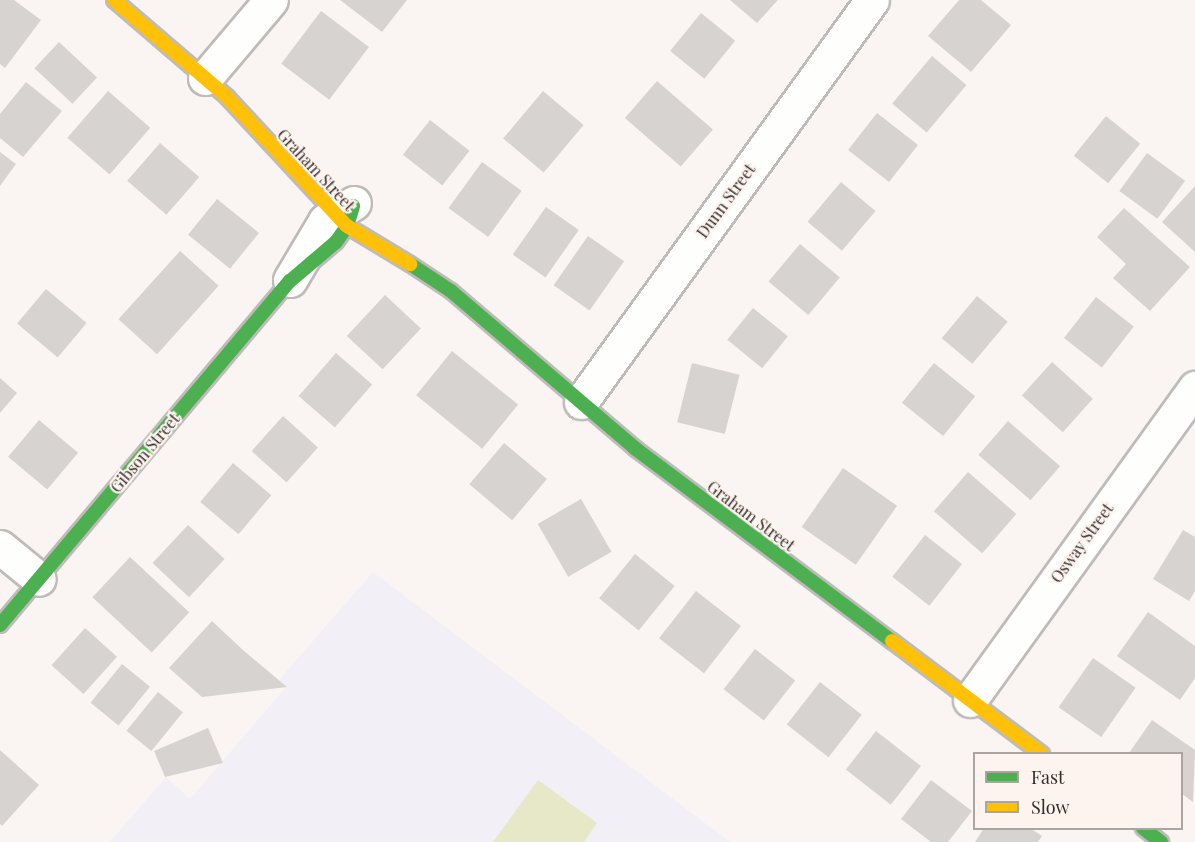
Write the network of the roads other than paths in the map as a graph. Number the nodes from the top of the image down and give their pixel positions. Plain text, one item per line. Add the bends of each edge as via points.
1 (114, 0) edge
2 (271, 0) edge
3 (872, 0) edge
4 (216, 87) junction
5 (272, 124) dead end
6 (348, 210) junction
7 (428, 257) dead end
8 (290, 281) joint
9 (451, 291) junction
10 (1195, 388) edge
11 (581, 402) junction
12 (0, 547) edge
13 (39, 579) junction
14 (0, 625) edge
15 (970, 700) junction
16 (1041, 752) edge
17 (1146, 830) edge
18 (1161, 842) edge

1 - 4 street, Graham Street
2 - 4 street
3 - 11 street, Dunn Street
4 - 5 street, Graham Street
4 - 6 street, Graham Street
6 - 8 street, Gibson Street via 319,229
6 - 9 street, Graham Street via 375,240
7 - 9 street, Graham Street
8 - 13 street, Gibson Street
9 - 11 street, Graham Street
10 - 15 street, Osway Street
11 - 15 street, Graham Street via 669,475
12 - 13 street
13 - 14 street, Gibson Street
15 - 16 street, Graham Street
17 - 18 street

